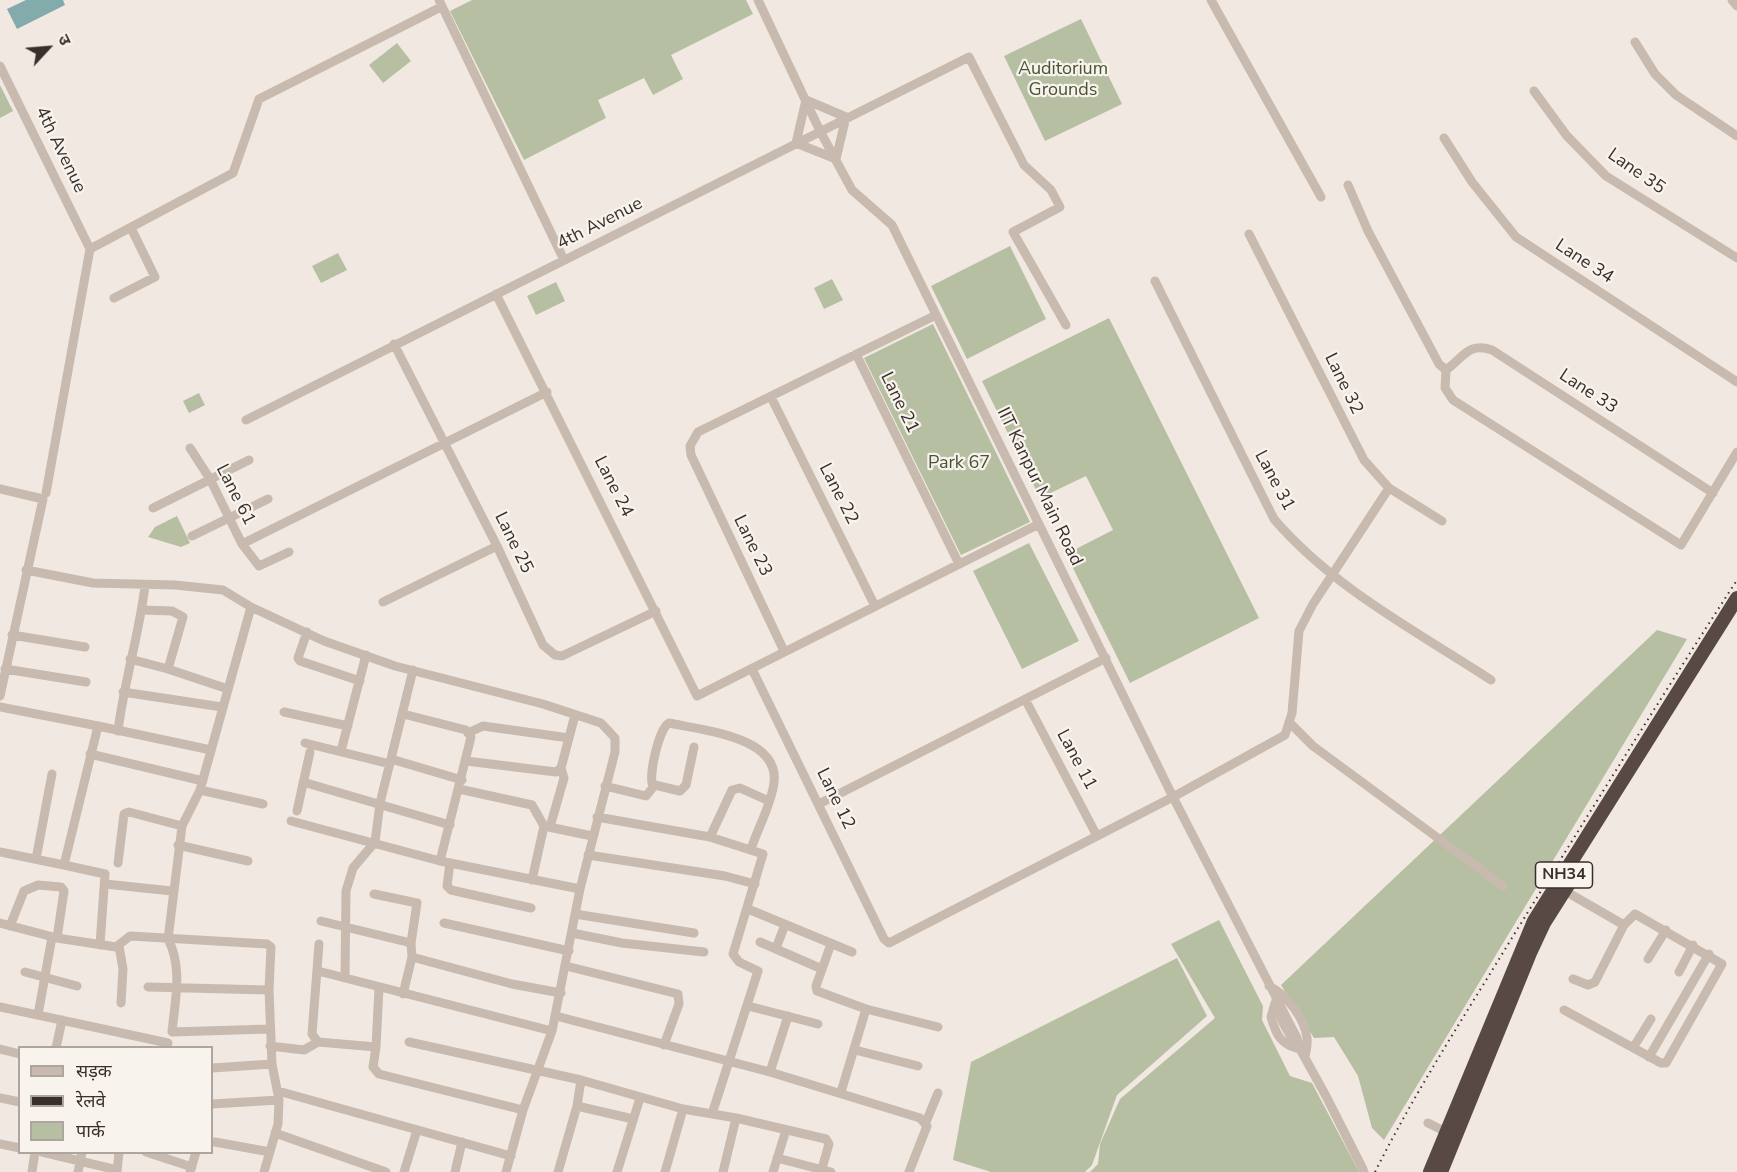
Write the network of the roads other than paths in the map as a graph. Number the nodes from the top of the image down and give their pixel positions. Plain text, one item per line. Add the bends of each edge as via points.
1 (758, 0) edge
2 (1211, 0) edge
3 (1732, 0) edge
4 (441, 2) edge
5 (1737, 6) edge
6 (1635, 42) dead end
7 (0, 66) edge
8 (1534, 91) dead end
9 (806, 100) junction
10 (846, 117) junction
11 (820, 131) junction
12 (1737, 136) edge
13 (1444, 138) dead end
14 (796, 143) junction
15 (836, 159) junction
16 (1348, 185) dead end
17 (1321, 197) dead end
18 (131, 228) junction
19 (1249, 234) dead end
20 (90, 249) junction
21 (1737, 258) edge
22 (564, 260) junction
23 (1155, 281) dead end
24 (496, 294) junction
25 (114, 298) dead end
26 (936, 315) junction
27 (1066, 325) dead end
28 (394, 344) junction
29 (856, 354) junction
30 (1446, 370) junction
31 (1737, 382) edge
32 (547, 392) junction
33 (771, 397) junction
34 (246, 420) dead end
35 (445, 443) junction
36 (190, 448) dead end
37 (1737, 452) edge
38 (249, 460) dead end
39 (210, 479) junction
40 (1389, 488) junction
41 (0, 489) edge
42 (46, 493) dead end
43 (1713, 493) junction
44 (268, 499) dead end
45 (153, 508) dead end
46 (230, 518) junction
47 (1442, 521) dead end
48 (1039, 524) junction
49 (192, 536) dead end
50 (242, 544) junction
51 (497, 546) junction
52 (289, 552) dead end
53 (959, 564) junction
54 (26, 570) junction
55 (1331, 576) junction
56 (145, 586) junction
57 (1737, 598) edge
58 (383, 602) dead end
59 (875, 606) junction
60 (251, 607) junction
61 (142, 610) junction
62 (656, 611) junction
63 (1737, 615) edge
64 (307, 632) junction
65 (12, 635) junction
66 (85, 647) dead end
67 (784, 651) junction
68 (366, 655) junction
69 (1106, 658) junction
70 (130, 659) junction
71 (6, 669) junction
72 (168, 669) junction
73 (752, 669) junction
74 (413, 670) junction
75 (1491, 680) dead end
76 (360, 681) junction
77 (86, 682) dead end
78 (228, 689) junction
79 (123, 692) junction
80 (0, 696) edge
81 (1025, 699) junction
82 (0, 707) edge
83 (222, 707) junction
84 (284, 712) dead end
85 (403, 714) junction
86 (575, 715) junction
87 (1289, 722) junction
88 (98, 726) junction
89 (348, 726) junction
90 (118, 731) junction
91 (468, 733) junction
92 (569, 738) junction
93 (305, 742) dead end
94 (694, 747) dead end
95 (211, 750) junction
96 (341, 751) junction
97 (310, 752) dead end
98 (90, 754) junction
99 (466, 761) junction
100 (391, 762) junction
101 (561, 768) junction
102 (52, 774) dead end
103 (303, 782) junction
104 (460, 784) junction
105 (202, 785) junction
106 (605, 786) junction
107 (653, 786) junction
108 (1173, 797) junction
109 (769, 801) junction
110 (380, 803) junction
111 (262, 804) dead end
112 (819, 804) junction
113 (297, 811) dead end
114 (597, 817) junction
115 (291, 821) dead end
116 (450, 825) junction
117 (182, 826) junction
118 (547, 826) junction
119 (592, 836) junction
120 (1097, 836) junction
121 (710, 837) junction
122 (375, 842) junction
123 (178, 845) junction
124 (751, 849) junction
125 (0, 852) edge
126 (588, 855) junction
127 (36, 859) junction
128 (248, 861) dead end
129 (440, 861) junction
130 (118, 863) dead end
131 (450, 863) junction
132 (64, 865) junction
133 (532, 880) junction
134 (105, 884) junction
135 (755, 884) junction
136 (1503, 886) dead end
137 (580, 889) junction
138 (172, 891) junction
139 (1564, 891) junction
140 (374, 894) dead end
141 (531, 908) dead end
142 (748, 909) junction
143 (575, 914) junction
144 (321, 921) dead end
145 (444, 923) dead end
146 (5, 925) edge
147 (785, 925) junction
148 (346, 926) junction
149 (1624, 926) junction
150 (1666, 930) junction
151 (572, 933) junction
152 (694, 933) dead end
153 (55, 937) junction
154 (168, 939) junction
155 (760, 942) dead end
156 (411, 943) junction
157 (319, 944) dead end
158 (831, 944) junction
159 (99, 945) junction
160 (1693, 945) junction
161 (119, 946) junction
162 (776, 948) junction
163 (569, 951) junction
164 (704, 952) dead end
165 (852, 952) dead end
166 (1709, 954) junction
167 (412, 957) junction
168 (1648, 959) dead end
169 (566, 966) junction
170 (822, 969) junction
171 (318, 971) junction
172 (25, 972) dead end
173 (1679, 972) dead end
174 (45, 976) junction
175 (345, 978) junction
176 (1573, 979) dead end
177 (77, 986) dead end
178 (1269, 986) junction
179 (148, 987) dead end
180 (177, 988) junction
181 (379, 988) junction
182 (269, 990) junction
183 (561, 993) junction
184 (403, 994) junction
185 (1276, 1000) junction
186 (121, 1003) dead end
187 (748, 1006) junction
188 (0, 1007) edge
189 (866, 1009) junction
190 (1564, 1010) dead end
191 (38, 1015) junction
192 (556, 1016) junction
193 (788, 1016) junction
194 (1651, 1019) dead end
195 (62, 1020) junction
196 (818, 1024) dead end
197 (938, 1027) dead end
198 (269, 1029) junction
199 (552, 1031) junction
200 (172, 1032) junction
201 (318, 1042) junction
202 (410, 1042) dead end
203 (168, 1045) edge
204 (664, 1045) junction
205 (56, 1046) edge
206 (270, 1046) junction
207 (376, 1047) junction
208 (1633, 1048) junction
209 (0, 1049) edge
210 (855, 1050) junction
211 (1302, 1053) junction
212 (18, 1054) edge
213 (1649, 1056) junction
214 (727, 1062) junction
215 (272, 1064) junction
216 (918, 1066) dead end
217 (213, 1068) edge
218 (536, 1072) junction
219 (770, 1072) junction
220 (581, 1080) junction
221 (842, 1092) junction
222 (938, 1093) dead end
223 (278, 1096) junction
224 (0, 1098) edge
225 (640, 1098) junction
226 (18, 1102) edge
227 (213, 1104) edge
228 (577, 1106) junction
229 (683, 1109) junction
230 (523, 1110) junction
231 (712, 1114) junction
232 (736, 1118) junction
233 (633, 1119) junction
234 (926, 1122) junction
235 (1428, 1123) dead end
236 (417, 1130) junction
237 (786, 1130) junction
238 (1446, 1132) junction
239 (275, 1133) junction
240 (215, 1142) dead end
241 (462, 1142) junction
242 (0, 1143) edge
243 (18, 1148) edge
244 (270, 1152) junction
245 (35, 1154) edge
246 (62, 1154) edge
247 (119, 1154) edge
248 (151, 1154) edge
249 (195, 1154) edge
250 (81, 1156) edge
251 (511, 1156) junction
252 (777, 1158) junction
253 (191, 1169) edge
254 (117, 1171) edge
255 (825, 1171) edge
256 (1363, 1171) edge
257 (32, 1172) edge
258 (78, 1172) edge
259 (264, 1172) edge
260 (386, 1172) edge
261 (404, 1172) edge
262 (454, 1172) edge
263 (506, 1172) edge
264 (558, 1172) edge
265 (616, 1172) edge
266 (665, 1172) edge
267 (723, 1172) edge
268 (773, 1172) edge
269 (909, 1172) edge
270 (1430, 1172) edge
271 (1441, 1172) edge

1 - 9 street, IIT Kanpur Main Road
2 - 17 street
3 - 5 street
4 - 18 street via 259,99 233,173
4 - 22 street
6 - 12 street via 1655,74 1676,95
7 - 20 street, 4th Avenue
8 - 21 street, Lane 35 via 1567,136 1606,176
9 - 10 street
9 - 11 street, IIT Kanpur Main Road
9 - 14 street
10 - 11 street, 4th Avenue
10 - 15 street
10 - 27 street, 4th Avenue via 969,57 1024,165 1051,190 1060,207 1014,232
11 - 14 street, 4th Avenue
11 - 15 street, IIT Kanpur Main Road
13 - 31 street, Lane 34 via 1472,182 1516,237
14 - 15 street
14 - 22 street, 4th Avenue
15 - 26 street, IIT Kanpur Main Road via 852,190 892,225
16 - 30 street via 1368,231 1439,364
18 - 20 street
18 - 25 street via 155,277
19 - 40 street, Lane 32 via 1345,426 1364,460
20 - 42 street
22 - 24 street, 4th Avenue
23 - 55 street, Lane 31 via 1274,519
24 - 28 street, 4th Avenue
24 - 32 street, Lane 24
26 - 29 street
26 - 48 street, IIT Kanpur Main Road
28 - 34 street, 4th Avenue
28 - 35 street, Lane 25
29 - 33 street
29 - 53 street, Lane 21
30 - 43 street, Lane 33 via 1472,348 1492,350
30 - 43 street via 1445,388 1453,400 1681,545
32 - 35 street, Lane 61
32 - 62 street, Lane 24
33 - 59 street, Lane 22
33 - 67 street, Lane 23 via 698,432 690,446
35 - 50 street, Lane 61
35 - 51 street, Lane 25
36 - 39 street, Lane 61
37 - 43 street
38 - 39 street
39 - 45 street
39 - 46 street, Lane 61
40 - 47 street, Lane 32
40 - 55 street
41 - 54 street via 43,499
44 - 46 street
46 - 49 street
46 - 50 street, Lane 61
48 - 53 street
48 - 69 street, IIT Kanpur Main Road
50 - 52 street via 260,566
51 - 58 street
51 - 62 street, Lane 25 via 543,645 555,655 576,651
53 - 59 street
54 - 56 street via 93,583
54 - 65 street
55 - 75 street, Lane 31
55 - 87 street via 1299,631
56 - 60 street via 223,590
56 - 61 street
57 - 238 highway, NH34 via 1534,921
59 - 67 street
60 - 64 street
60 - 78 street
61 - 70 street
61 - 72 street via 172,612 183,617
62 - 73 street, Lane 24 via 697,696
63 - 139 highway, NH34
64 - 68 street
64 - 76 street via 300,661
65 - 66 street
65 - 71 street
67 - 73 street
68 - 74 street
68 - 76 street
69 - 81 street
69 - 108 street, IIT Kanpur Main Road
70 - 72 street
70 - 79 street
71 - 77 street
71 - 80 street
72 - 78 street
73 - 112 street, Lane 12
74 - 85 street
74 - 86 street
76 - 89 street
78 - 83 street
79 - 83 street
79 - 90 street
81 - 112 street
81 - 120 street, Lane 11
82 - 88 street
83 - 95 street
84 - 89 street
85 - 91 street
85 - 100 street
86 - 92 street
86 - 106 street via 601,723 615,738
87 - 108 street via 1285,735
87 - 136 street via 1313,746
88 - 90 street
88 - 98 street
89 - 96 street
90 - 95 street
91 - 92 street via 483,726
91 - 99 street via 471,737
92 - 101 street
93 - 96 street
94 - 107 street via 683,789
95 - 105 street
96 - 100 street
97 - 103 street
98 - 105 street
98 - 132 street
99 - 101 street via 556,772
99 - 104 street
100 - 104 street
100 - 110 street
101 - 118 street via 564,778
102 - 127 street
103 - 110 street
103 - 113 street
104 - 116 street
104 - 118 street via 532,805
105 - 111 street
105 - 117 street
106 - 107 street via 646,796
106 - 114 street
107 - 109 street via 650,777 663,727 669,723 758,746 774,775
108 - 120 street
108 - 178 street, IIT Kanpur Main Road
109 - 121 street via 740,788 732,790
109 - 124 street
110 - 116 street
110 - 122 street
112 - 120 street, Lane 12 via 889,943
114 - 119 street
114 - 121 street
115 - 122 street
116 - 129 street
117 - 123 street
117 - 130 street via 124,813
118 - 119 street
118 - 133 street
119 - 126 street
121 - 124 street
122 - 129 street
122 - 148 street via 353,868 346,891
123 - 128 street
123 - 138 street
124 - 135 street via 764,856
125 - 127 street
126 - 135 street
126 - 137 street
127 - 132 street
129 - 131 street
131 - 133 street
131 - 141 street via 447,886 451,890
132 - 134 street via 105,874
133 - 137 street
134 - 138 street
134 - 159 street
135 - 142 street
137 - 143 street
138 - 154 street
139 - 149 street
139 - 271 highway, NH34 via 1530,953
140 - 156 street via 417,903
142 - 147 street
142 - 187 street via 733,954 739,962 758,971
143 - 151 street
143 - 152 street
144 - 148 street
145 - 163 street
146 - 153 street
146 - 153 street via 24,891 38,885 61,887 64,891
147 - 158 street
147 - 162 street
148 - 156 street
148 - 175 street
149 - 150 street via 1635,914
149 - 176 street via 1595,982 1588,986
150 - 160 street
150 - 168 street
151 - 163 street
151 - 164 street
153 - 159 street
153 - 174 street
154 - 161 street via 130,936
154 - 180 street via 175,954
154 - 182 street via 267,944 272,960
155 - 162 street
156 - 167 street
157 - 171 street
158 - 165 street
158 - 170 street
159 - 161 street
160 - 166 street
160 - 173 street
161 - 186 street via 123,969
162 - 170 street
163 - 169 street
166 - 213 street
166 - 213 street via 1722,966 1670,1059 1663,1063
167 - 183 street
167 - 184 street
169 - 183 street
169 - 204 street via 678,994 679,1004
170 - 189 street via 817,991
171 - 175 street
171 - 201 street via 312,1034
172 - 174 street
174 - 177 street
174 - 191 street
175 - 181 street
178 - 185 street, IIT Kanpur Main Road
178 - 211 street via 1285,996 1304,1029 1308,1042
179 - 180 street
180 - 182 street
180 - 200 street
181 - 184 street
181 - 207 street
182 - 198 street
183 - 192 street
184 - 199 street
185 - 211 street, IIT Kanpur Main Road
185 - 211 street via 1270,1017 1280,1040
187 - 193 street
187 - 214 street
188 - 191 street
189 - 197 street
189 - 210 street
190 - 208 street
191 - 195 street
192 - 199 street
192 - 204 street
193 - 196 street
193 - 219 street
194 - 208 street
195 - 203 street
195 - 205 street
198 - 200 street
198 - 206 street
199 - 218 street
200 - 203 street
201 - 206 street via 304,1050
201 - 207 street
202 - 218 street
204 - 214 street
206 - 215 street
207 - 230 street via 373,1067 379,1074
208 - 213 street
209 - 212 street
210 - 216 street
210 - 221 street
211 - 256 street, IIT Kanpur Main Road
214 - 219 street
214 - 231 street
215 - 217 street
215 - 223 street
218 - 220 street
218 - 230 street
219 - 221 street
220 - 225 street
220 - 228 street
221 - 234 street
222 - 234 street
223 - 227 street
223 - 236 street
223 - 239 street
224 - 226 street
225 - 229 street
225 - 233 street
228 - 233 street
228 - 264 street
229 - 231 street
229 - 266 street
230 - 251 street
231 - 232 street
232 - 237 street
232 - 267 street
233 - 265 street
234 - 269 street via 926,1133
235 - 238 street
236 - 241 street
236 - 261 street
237 - 252 street
237 - 255 street via 828,1140
238 - 270 highway, NH34
239 - 244 street
239 - 260 street
240 - 244 street
241 - 251 street
241 - 262 street
242 - 243 street
244 - 259 street
245 - 257 street
246 - 250 street
247 - 254 street
248 - 253 street
249 - 253 street
250 - 254 street via 84,1164
250 - 258 street
251 - 263 street
252 - 255 street
252 - 268 street

